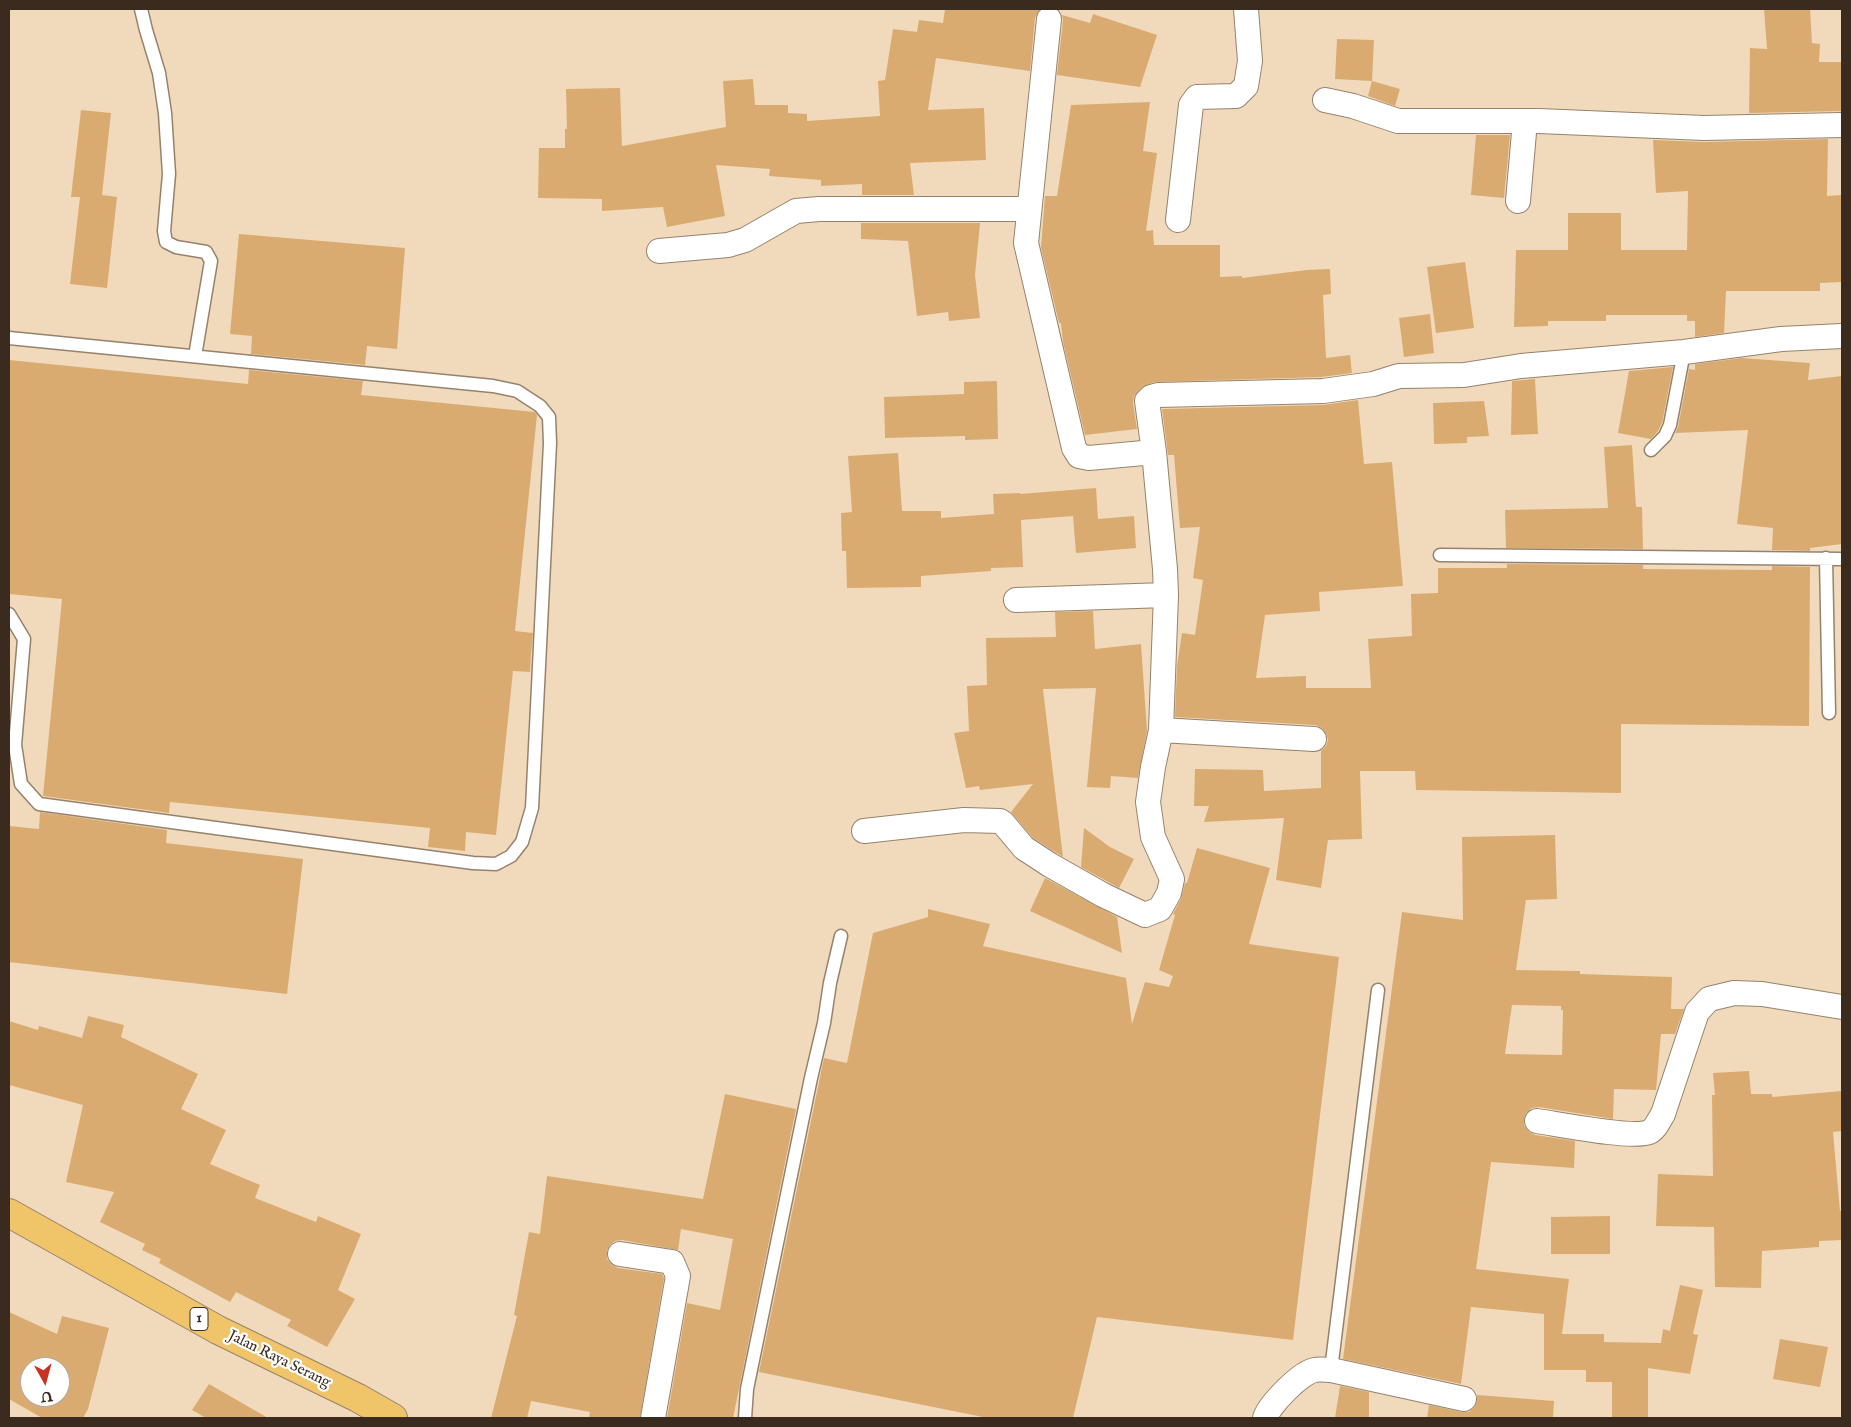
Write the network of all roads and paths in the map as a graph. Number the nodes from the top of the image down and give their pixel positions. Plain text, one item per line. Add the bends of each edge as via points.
1 (141, 9) edge
2 (1246, 9) edge
3 (1049, 19) dead end
4 (1325, 100) dead end
5 (1525, 121) junction
6 (1842, 125) edge
7 (1518, 201) dead end
8 (1029, 209) junction
9 (1178, 220) dead end
10 (659, 251) dead end
11 (1842, 336) edge
12 (9, 338) edge
13 (1684, 352) junction
14 (195, 356) junction
15 (1651, 450) dead end
16 (1154, 452) junction
17 (1440, 555) dead end
18 (1826, 558) junction
19 (1842, 559) edge
20 (1166, 595) junction
21 (1016, 600) dead end
22 (9, 614) edge
23 (1829, 713) dead end
24 (1161, 730) junction
25 (1314, 739) dead end
26 (864, 831) dead end
27 (841, 936) dead end
28 (1378, 990) dead end
29 (1842, 1007) edge
30 (1537, 1121) dead end
31 (9, 1212) edge
32 (620, 1254) dead end
33 (1331, 1370) junction
34 (1464, 1399) dead end
35 (393, 1418) edge
36 (653, 1418) edge
37 (745, 1418) edge
38 (1265, 1418) edge

1 - 14 lane via 159,72 165,114 169,174 166,242 206,252 210,261
2 - 9 street via 1250,61 1246,86 1236,96 1197,98 1191,104
3 - 8 street
4 - 5 street via 1398,121
5 - 6 street via 1704,128
5 - 7 street
8 - 10 street via 796,211 745,240
8 - 16 street via 1026,243 1074,448 1079,456 1089,458
11 - 13 street via 1781,339
12 - 14 lane
13 - 15 lane via 1670,426 1666,436
13 - 16 street via 1521,366 1464,375 1399,376 1373,384 1323,391 1158,395 1147,401
14 - 22 lane via 493,386 516,392 540,406 549,417 532,808 522,842 511,856 496,864 473,863 40,804 21,784 15,745 24,639
16 - 20 street
17 - 18 lane
18 - 19 lane
18 - 23 lane
20 - 21 street
20 - 24 street
24 - 25 street
24 - 26 street via 1148,802 1153,837 1172,879 1160,909 1151,913 1145,915 1050,865 1024,848 1000,821 964,820
27 - 37 lane via 748,1389
28 - 33 lane
29 - 30 street via 1762,994 1734,993 1709,999 1696,1012 1663,1114 1649,1132 1631,1135
31 - 35 highway, Jalan Raya Serang / 1 via 218,1330
32 - 36 street via 672,1262 678,1276
33 - 34 street
33 - 38 street via 1313,1370 1290,1386 1267,1411

